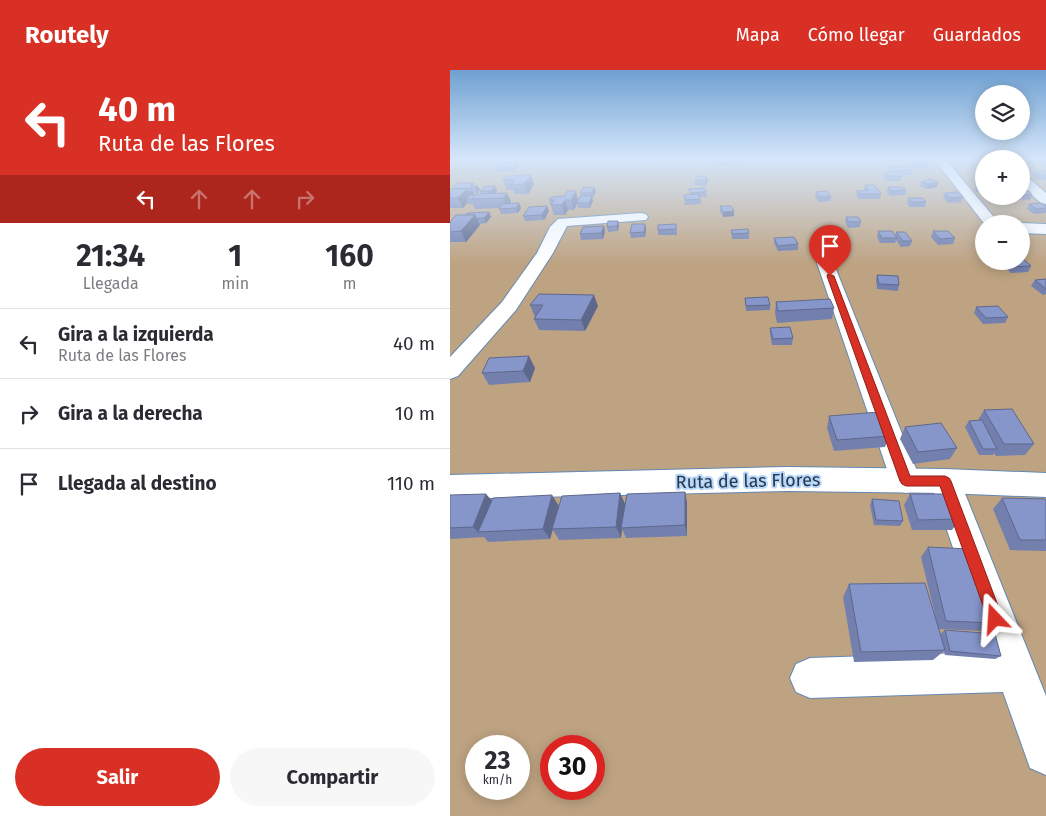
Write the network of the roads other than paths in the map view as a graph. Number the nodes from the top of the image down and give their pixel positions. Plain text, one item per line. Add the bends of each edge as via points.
1 (968, 195) edge
2 (985, 215) edge
3 (641, 217) dead end
4 (1030, 228) edge
5 (1046, 229) edge
6 (823, 257) dead end
7 (450, 371) edge
8 (906, 481) junction
9 (945, 481) junction
10 (451, 483) edge
11 (1046, 485) edge
12 (1014, 671) junction
13 (810, 678) dead end
14 (1046, 752) edge

1 - 2 street
3 - 7 street via 563,222 509,306
4 - 5 street
6 - 8 street
8 - 9 street, Ruta de las Flores
8 - 10 street, Ruta de las Flores via 788,479
9 - 11 street, Ruta de las Flores
9 - 12 street
12 - 13 street
12 - 14 street

